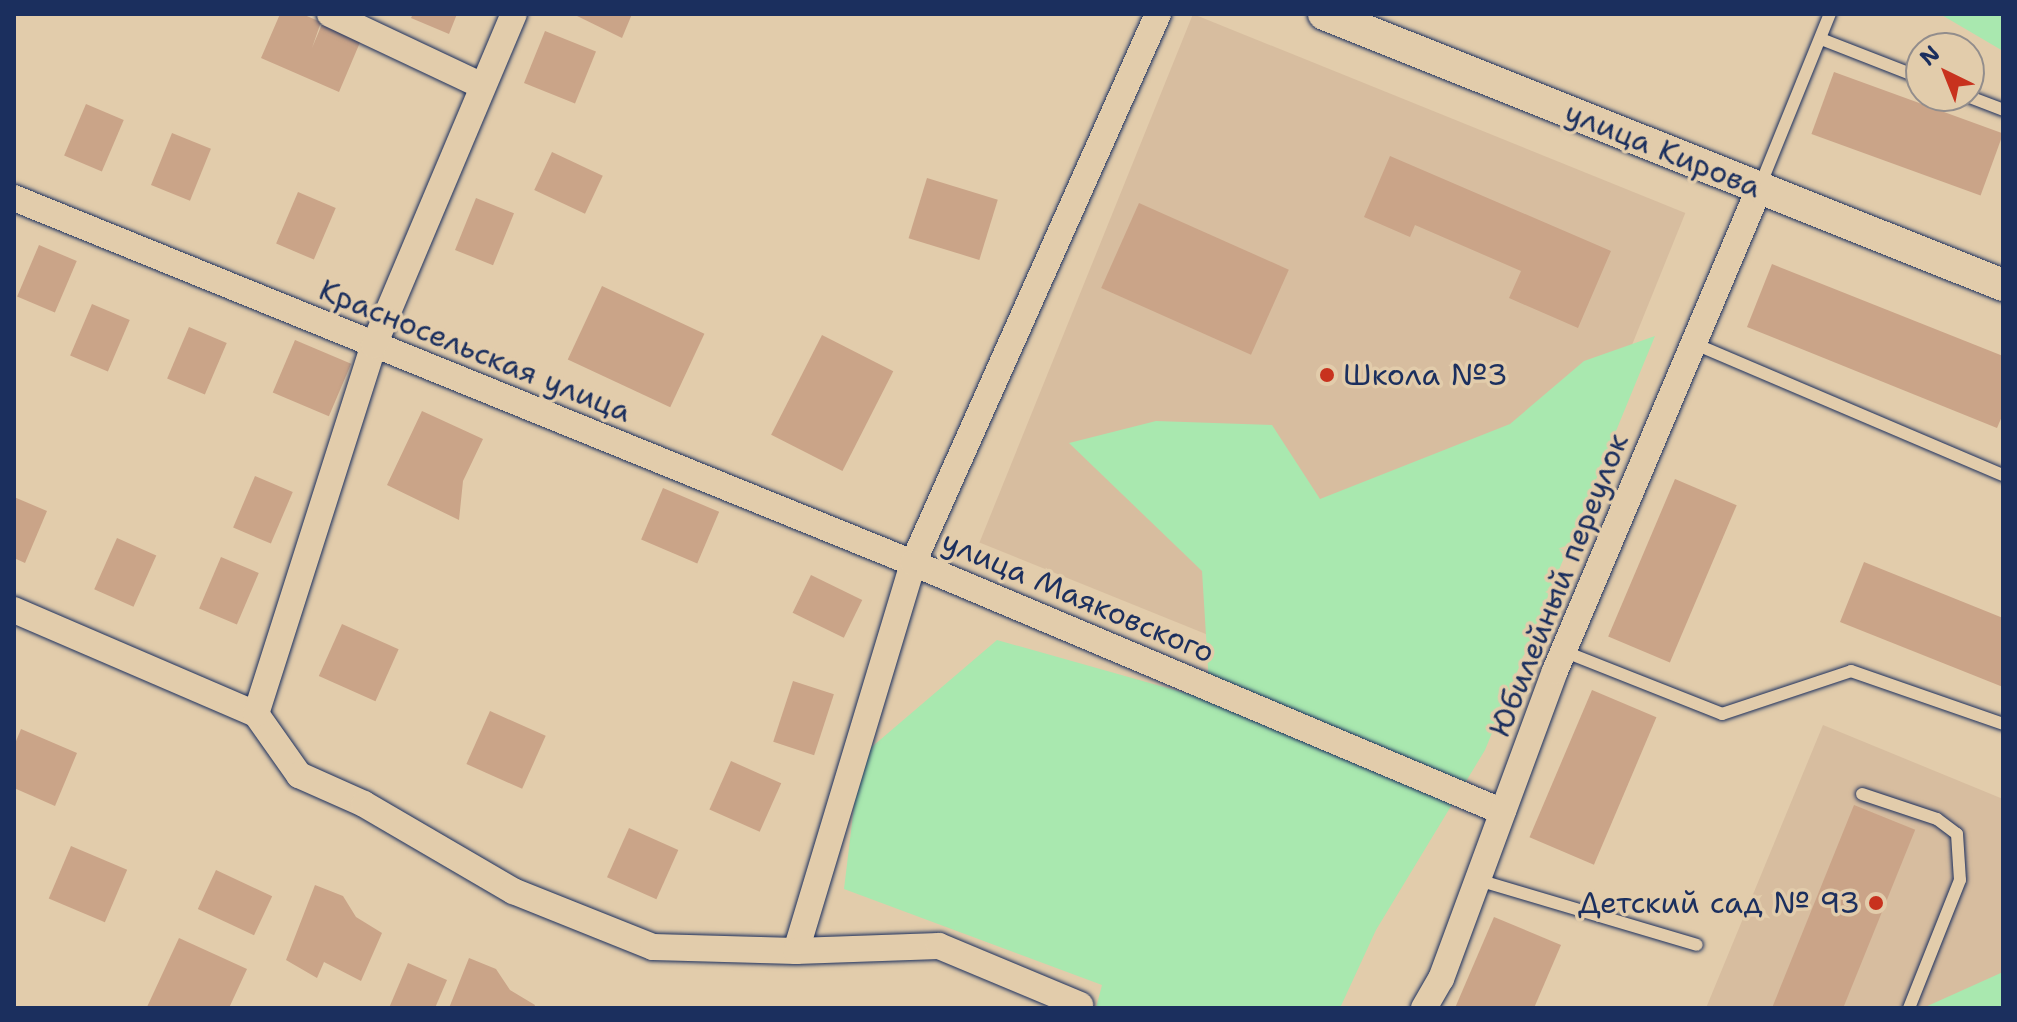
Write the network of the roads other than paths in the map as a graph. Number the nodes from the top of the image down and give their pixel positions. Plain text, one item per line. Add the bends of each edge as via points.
1 (330, 14) edge
2 (514, 14) edge
3 (1158, 14) edge
4 (1324, 14) edge
5 (1830, 14) edge
6 (1821, 39) junction
7 (1905, 72) edge
8 (482, 86) junction
9 (1759, 189) junction
10 (14, 198) edge
11 (2003, 285) edge
12 (1693, 343) junction
13 (374, 345) junction
14 (2003, 475) edge
15 (913, 563) junction
16 (14, 610) edge
17 (1563, 651) junction
18 (256, 714) junction
19 (2003, 724) edge
20 (1862, 794) dead end
21 (1503, 812) junction
22 (1478, 880) junction
23 (1697, 945) dead end
24 (796, 951) junction
25 (1080, 1005) dead end
26 (1424, 1008) edge
27 (1909, 1008) edge

1 - 8 street
2 - 8 street
3 - 15 street
4 - 9 street, улица Кирова
5 - 6 lane
6 - 7 lane
6 - 9 lane
8 - 13 street
9 - 11 street, улица Кирова
9 - 12 street, Юбилейный переулок
10 - 13 street, Красносельская улица
12 - 14 lane
12 - 17 street, Юбилейный переулок
13 - 15 street, Красносельская улица
13 - 18 street
15 - 21 street, улица Маяковского
15 - 24 street, улица Маяковского
16 - 18 street
17 - 19 lane via 1722,714 1851,671
17 - 21 street, Юбилейный переулок
18 - 24 street via 299,775 364,804 513,891 653,947
20 - 27 lane via 1937,819 1957,834 1960,880
21 - 22 street, Юбилейный переулок
22 - 23 lane
22 - 26 street, Юбилейный переулок via 1441,979
24 - 25 street via 939,946

